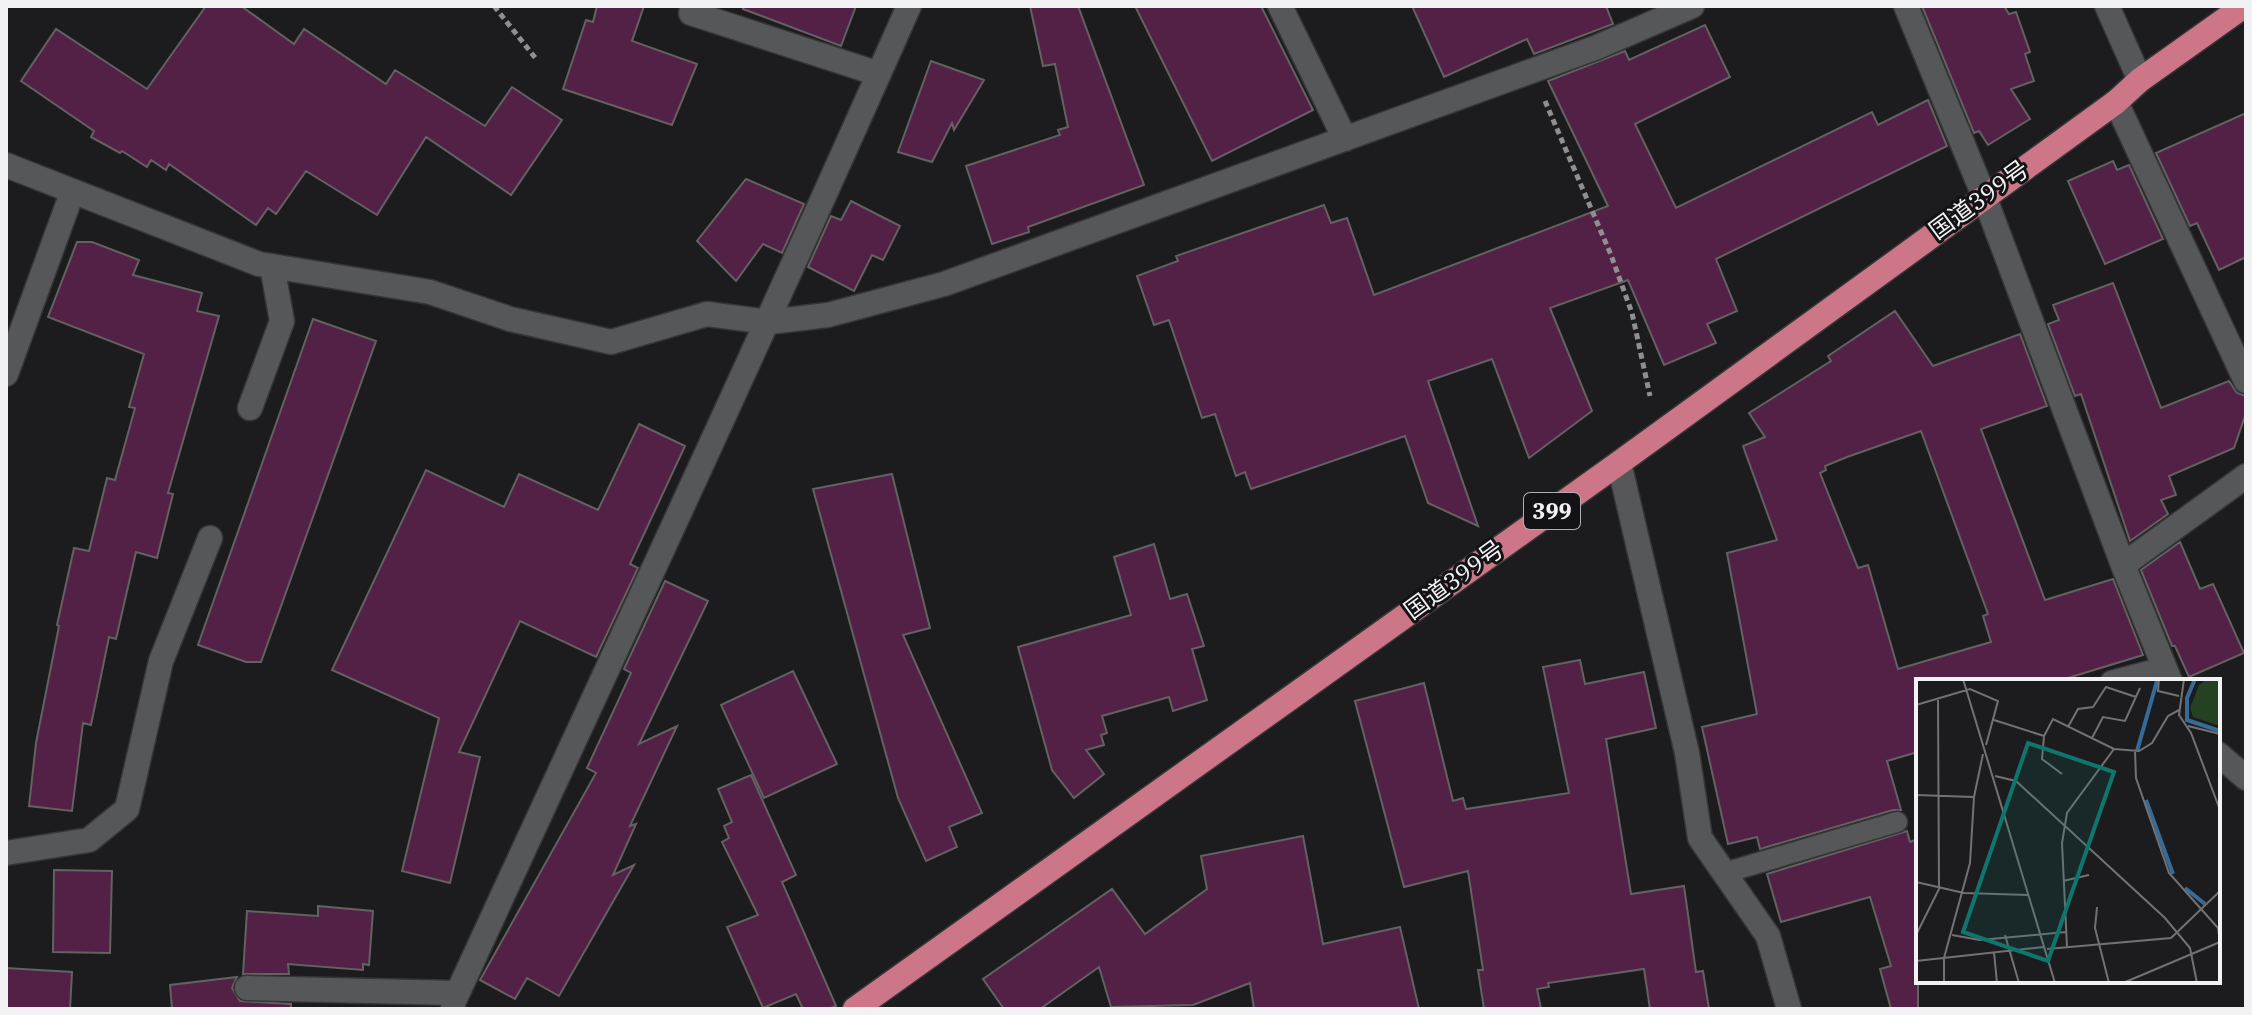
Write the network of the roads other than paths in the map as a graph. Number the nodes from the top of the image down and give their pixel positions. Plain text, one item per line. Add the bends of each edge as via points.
1 (909, 6) edge
2 (1280, 6) edge
3 (1692, 6) edge
4 (1906, 6) edge
5 (2107, 6) edge
6 (2244, 6) edge
7 (691, 13) dead end
8 (879, 74) junction
9 (2140, 80) junction
10 (2116, 102) junction
11 (1345, 139) junction
12 (6, 165) edge
13 (72, 193) junction
14 (1984, 196) junction
15 (272, 266) junction
16 (769, 322) junction
17 (6, 374) edge
18 (2246, 381) edge
19 (250, 408) dead end
20 (1619, 463) junction
21 (2246, 476) edge
22 (210, 538) dead end
23 (2123, 565) junction
24 (2167, 674) edge
25 (2127, 679) edge
26 (2220, 756) edge
27 (2246, 778) edge
28 (1897, 822) dead end
29 (6, 853) edge
30 (1724, 873) junction
31 (247, 988) dead end
32 (455, 1001) edge
33 (855, 1009) edge
34 (1789, 1009) edge

1 - 8 street
2 - 11 street
3 - 11 street via 1595,48
4 - 14 street
5 - 9 street
6 - 9 highway, 国道399号 / 399
7 - 8 street
8 - 16 street
9 - 10 highway, 国道399号 / 399
10 - 14 highway, 国道399号 / 399
10 - 18 street
11 - 16 street via 944,284 828,315
12 - 13 street
13 - 15 street
13 - 17 street
14 - 20 highway, 国道399号 / 399
14 - 23 street
15 - 16 street via 430,292 510,319 611,342 707,314
15 - 19 street via 282,321
16 - 32 street
20 - 30 street via 1687,753 1700,838
20 - 33 highway, 国道399号 / 399
21 - 23 street
22 - 29 street via 161,661 127,809 89,840
23 - 24 street
24 - 25 lane
26 - 27 street
28 - 30 lane
30 - 34 street via 1768,936
31 - 32 street

